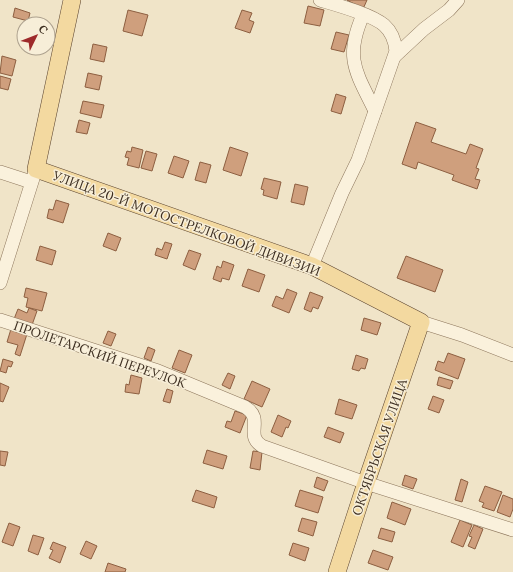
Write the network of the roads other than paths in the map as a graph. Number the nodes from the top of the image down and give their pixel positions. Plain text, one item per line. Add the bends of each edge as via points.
1 (72, 0) edge
2 (320, 0) edge
3 (458, 0) edge
4 (363, 15) junction
5 (395, 56) junction
6 (375, 111) junction
7 (0, 172) edge
8 (34, 176) junction
9 (312, 266) junction
10 (0, 283) edge
11 (0, 320) edge
12 (421, 322) junction
13 (513, 355) edge
14 (366, 483) junction
15 (513, 530) edge
16 (337, 572) edge

1 - 8 main road
2 - 4 street
3 - 5 street
4 - 5 street via 384,25 390,31 395,43
4 - 6 street via 353,48 354,63
5 - 6 street
6 - 9 street via 358,160
7 - 8 street, УЛИЦА 20-Й МОТОСТРЕЛКОВОЙ ДИВИЗИИ
8 - 9 main road, УЛИЦА 20-Й МОТОСТРЕЛКОВОЙ ДИВИЗИИ
8 - 10 street
9 - 12 main road, УЛИЦА 20-Й МОТОСТРЕЛКОВОЙ ДИВИЗИИ
11 - 14 street, ПРОЛЕТАРСКИЙ ПЕРЕУЛОК via 158,371 245,407 254,417 254,438 262,446
12 - 13 street, УЛИЦА 20-Й МОТОСТРЕЛКОВОЙ ДИВИЗИИ
12 - 14 main road, ОКТЯБРЬСКАЯ УЛИЦА
14 - 15 street, ПРОЛЕТАРСКИЙ ПЕРЕУЛОК
14 - 16 main road, ОКТЯБРЬСКАЯ УЛИЦА

